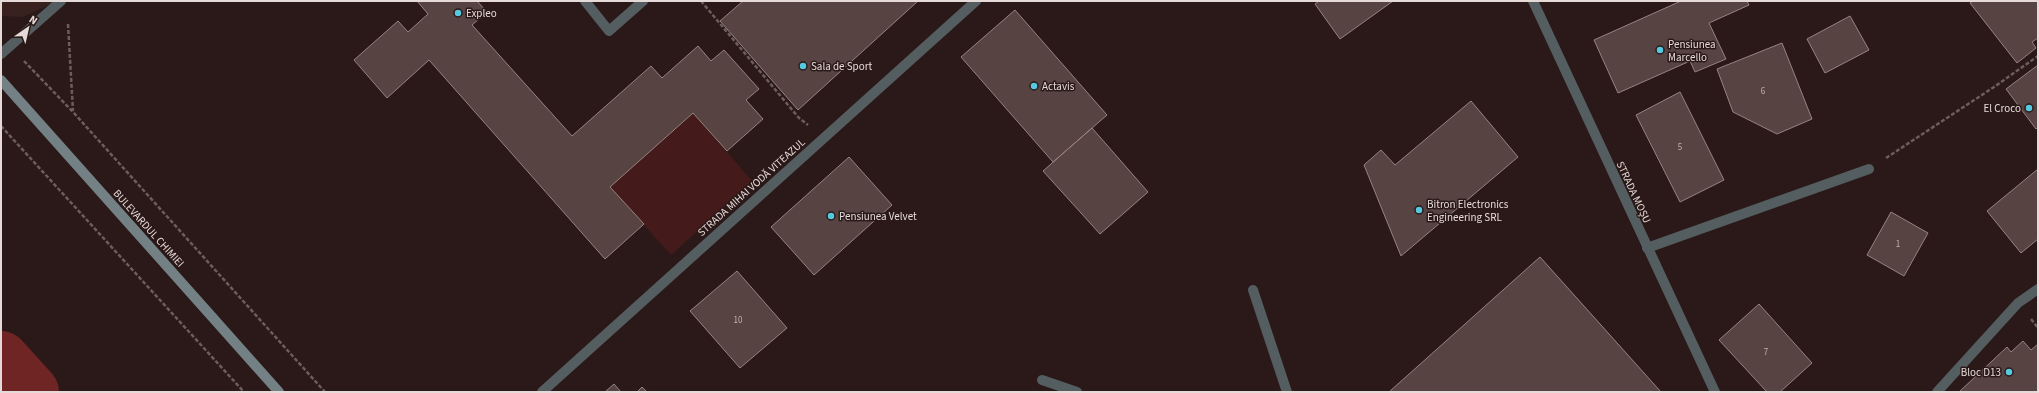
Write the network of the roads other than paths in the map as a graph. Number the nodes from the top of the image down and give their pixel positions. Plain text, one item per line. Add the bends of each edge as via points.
1 (61, 1) edge
2 (585, 1) edge
3 (643, 1) edge
4 (976, 1) edge
5 (1533, 1) edge
6 (1, 54) edge
7 (1, 80) edge
8 (1869, 169) road end
9 (1647, 248) junction
10 (2038, 289) edge
11 (1253, 290) dead end
12 (1042, 380) dead end
13 (278, 392) edge
14 (542, 392) edge
15 (1077, 392) edge
16 (1287, 392) edge
17 (1715, 392) edge
18 (1937, 392) edge

1 - 6 street
2 - 3 street via 609,31
4 - 14 street, STRADA MIHAI VODĂ VITEAZUL
5 - 9 street, STRADA MOȘU
7 - 13 main road, BULEVARDUL CHIMIEI
8 - 9 street
9 - 17 street, STRADA MOȘU
10 - 18 street via 2018,304
11 - 16 street
12 - 15 street

